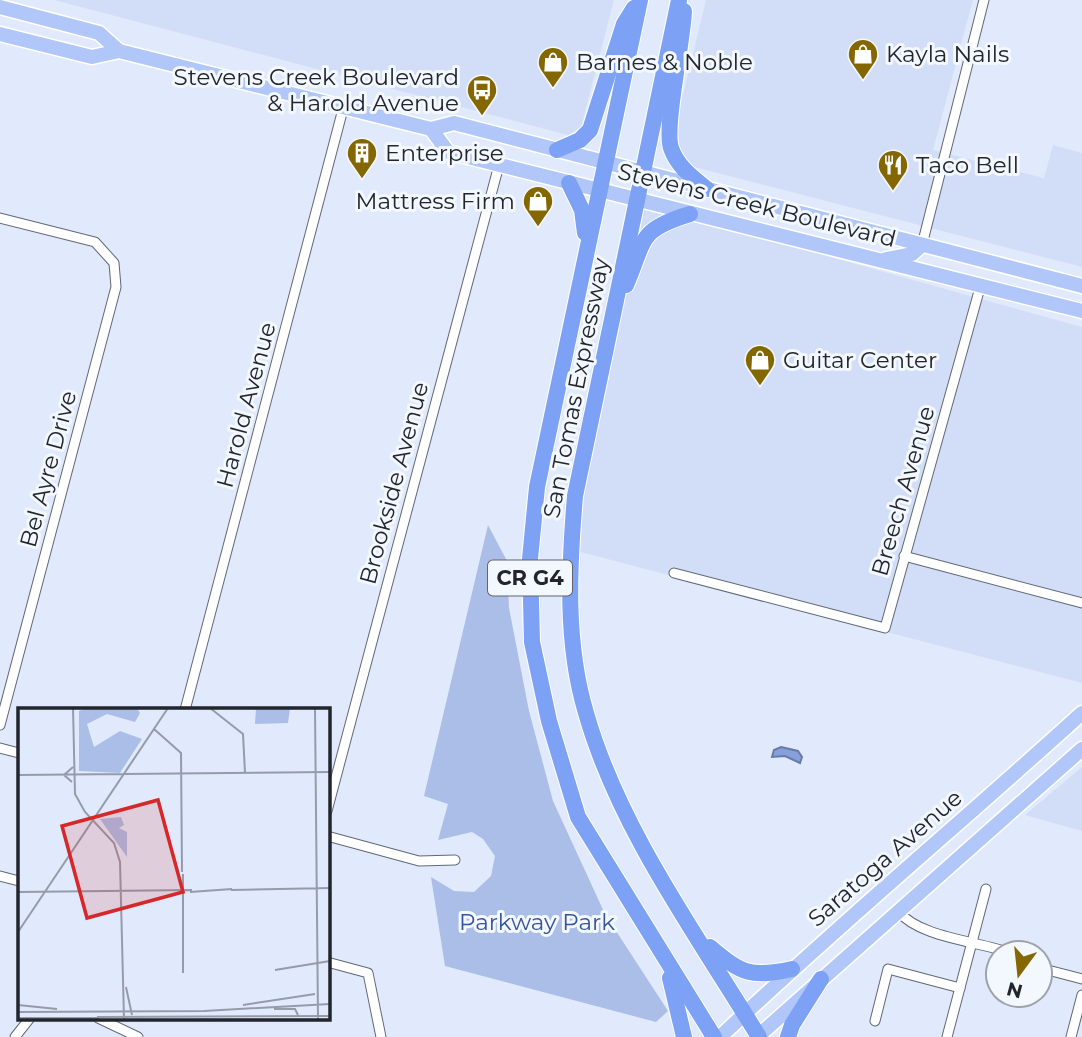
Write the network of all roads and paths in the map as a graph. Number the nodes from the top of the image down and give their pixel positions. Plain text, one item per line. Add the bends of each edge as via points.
1 (640, 0) edge
2 (681, 0) edge
3 (984, 0) edge
4 (0, 7) edge
5 (0, 34) edge
6 (119, 51) junction
7 (343, 109) junction
8 (431, 129) junction
9 (557, 150) junction
10 (605, 163) junction
11 (499, 165) junction
12 (643, 172) junction
13 (569, 183) junction
14 (707, 189) junction
15 (598, 191) junction
16 (637, 200) junction
17 (690, 214) junction
18 (0, 218) edge
19 (922, 245) junction
20 (585, 252) junction
21 (885, 260) junction
22 (1024, 271) junction
23 (981, 284) junction
24 (1082, 286) edge
25 (1082, 311) edge
26 (604, 354) junction
27 (904, 556) junction
28 (674, 573) dead end
29 (1082, 603) edge
30 (186, 708) edge
31 (1082, 713) edge
32 (0, 725) edge
33 (0, 748) edge
34 (1082, 748) edge
35 (18, 753) edge
36 (329, 803) edge
37 (329, 837) edge
38 (456, 860) dead end
39 (0, 876) edge
40 (18, 881) edge
41 (986, 889) dead end
42 (898, 911) junction
43 (690, 923) junction
44 (972, 942) junction
45 (984, 945) edge
46 (329, 963) edge
47 (669, 969) junction
48 (792, 969) junction
49 (1054, 972) edge
50 (821, 979) junction
51 (1082, 979) edge
52 (960, 988) junction
53 (1082, 995) edge
54 (745, 1013) junction
55 (28, 1020) edge
56 (102, 1020) edge
57 (875, 1021) dead end
58 (758, 1036) edge
59 (15, 1037) edge
60 (138, 1037) edge
61 (381, 1037) edge
62 (684, 1037) edge
63 (714, 1037) edge
64 (720, 1037) edge
65 (788, 1037) edge
66 (947, 1037) edge
67 (1071, 1037) edge

1 - 9 highway via 624,24 590,131
1 - 10 highway, San Tomas Expressway / CR G4
2 - 12 highway, San Tomas Expressway / CR G4
2 - 14 highway via 683,39 669,136 681,165
3 - 19 street
4 - 6 main road, Stevens Creek Boulevard via 99,33
5 - 6 main road, Stevens Creek Boulevard via 92,58
6 - 7 main road, Stevens Creek Boulevard
7 - 8 main road, Stevens Creek Boulevard
7 - 30 street, Harold Avenue
8 - 9 main road, Stevens Creek Boulevard via 454,123
8 - 11 main road, Stevens Creek Boulevard via 448,152
9 - 10 main road, Stevens Creek Boulevard
10 - 12 main road, Stevens Creek Boulevard
10 - 15 highway, San Tomas Expressway / CR G4
11 - 13 main road, Stevens Creek Boulevard
11 - 36 street, Brookside Avenue
12 - 14 main road, Stevens Creek Boulevard
12 - 16 highway, San Tomas Expressway / CR G4
13 - 15 main road, Stevens Creek Boulevard
13 - 20 highway via 582,210
14 - 19 main road, Stevens Creek Boulevard
15 - 16 main road, Stevens Creek Boulevard
15 - 20 highway, San Tomas Expressway / CR G4
16 - 17 main road, Stevens Creek Boulevard
16 - 26 highway, San Tomas Expressway / CR G4
17 - 21 main road, Stevens Creek Boulevard
17 - 26 highway via 648,232
18 - 32 street, Bel Ayre Drive via 95,242 114,263 116,287
19 - 21 main road via 912,254
19 - 22 main road, Stevens Creek Boulevard
20 - 47 highway, San Tomas Expressway / CR G4 via 537,487 530,559 533,642 548,722 578,817
21 - 23 main road, Stevens Creek Boulevard
22 - 23 main road
22 - 24 main road, Stevens Creek Boulevard
23 - 25 main road, Stevens Creek Boulevard
23 - 27 street, Breech Avenue
26 - 43 highway, San Tomas Expressway / CR G4 via 575,496 569,561 572,639 585,712 618,801
27 - 28 street, Breech Avenue via 885,628
27 - 29 street
31 - 48 main road, Saratoga Avenue
33 - 35 street
34 - 42 main road, Saratoga Avenue
37 - 38 street via 419,861
39 - 40 street
41 - 44 street
42 - 44 street via 909,923
42 - 50 main road, Saratoga Avenue
43 - 48 highway via 708,946 742,971 759,976
43 - 54 highway, San Tomas Expressway / CR G4
44 - 45 street
44 - 52 street
46 - 61 street via 368,973
47 - 62 highway
47 - 63 highway, San Tomas Expressway / CR G4
48 - 54 main road, Saratoga Avenue
49 - 51 street
50 - 58 main road, Saratoga Avenue
50 - 65 highway
52 - 57 street via 888,969
52 - 66 street
53 - 67 street
54 - 58 highway, San Tomas Expressway / CR G4
54 - 64 main road, Saratoga Avenue
55 - 59 street
56 - 60 street

